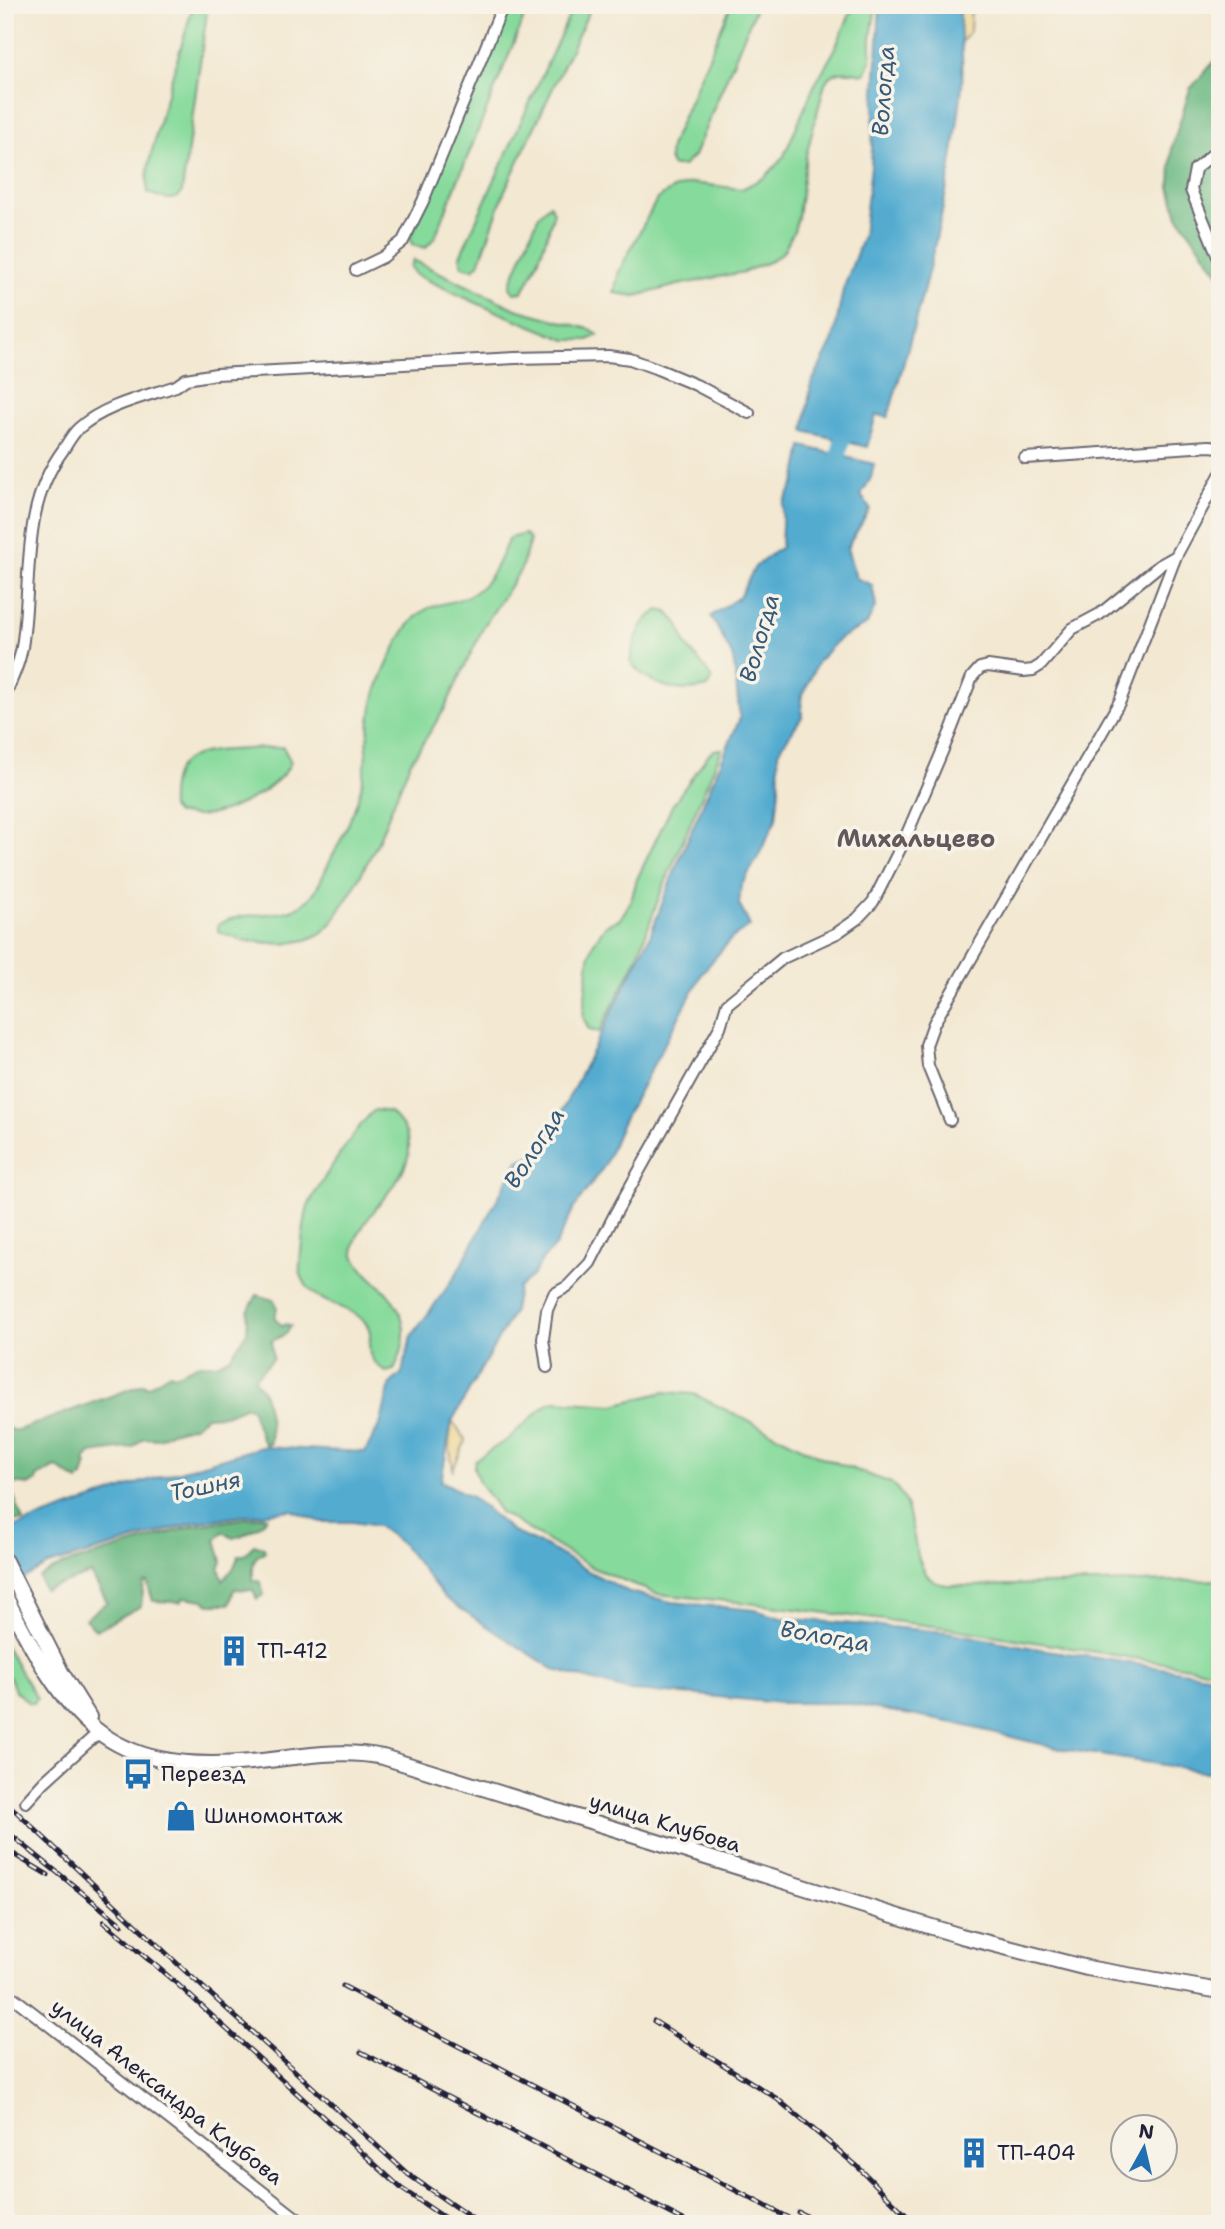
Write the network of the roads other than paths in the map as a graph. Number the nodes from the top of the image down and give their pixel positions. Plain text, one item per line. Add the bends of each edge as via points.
1 (503, 5) edge
2 (1220, 148) edge
3 (1220, 261) edge
4 (356, 270) dead end
5 (749, 413) dead end
6 (1220, 447) edge
7 (1025, 458) dead end
8 (1220, 475) edge
9 (1175, 556) junction
10 (5, 695) edge
11 (950, 1120) dead end
12 (547, 1367) dead end
13 (5, 1561) edge
14 (8, 1602) edge
15 (99, 1732) junction
16 (26, 1802) dead end
17 (1220, 1991) edge
18 (5, 1992) edge
19 (304, 2224) edge

1 - 4 street via 403,241
2 - 3 street via 1195,169 1191,190
5 - 10 street via 655,368 608,356 186,379 105,411 78,429 55,460 39,493 23,640
6 - 7 street
8 - 9 street
9 - 11 street via 1120,701 934,1023 926,1045 928,1066
9 - 12 street via 1100,614 1073,629 1033,670 988,666 972,677 873,902 837,933 783,958 727,1004 720,1027 590,1264 554,1294 543,1339
13 - 15 main road via 72,1691
14 - 15 main road, улица Клубова via 63,1698
15 - 16 street
15 - 17 main road, улица Клубова via 130,1752 167,1760 230,1763 335,1752 383,1757 961,1937 1087,1968
18 - 19 street, улица Александра Клубова

